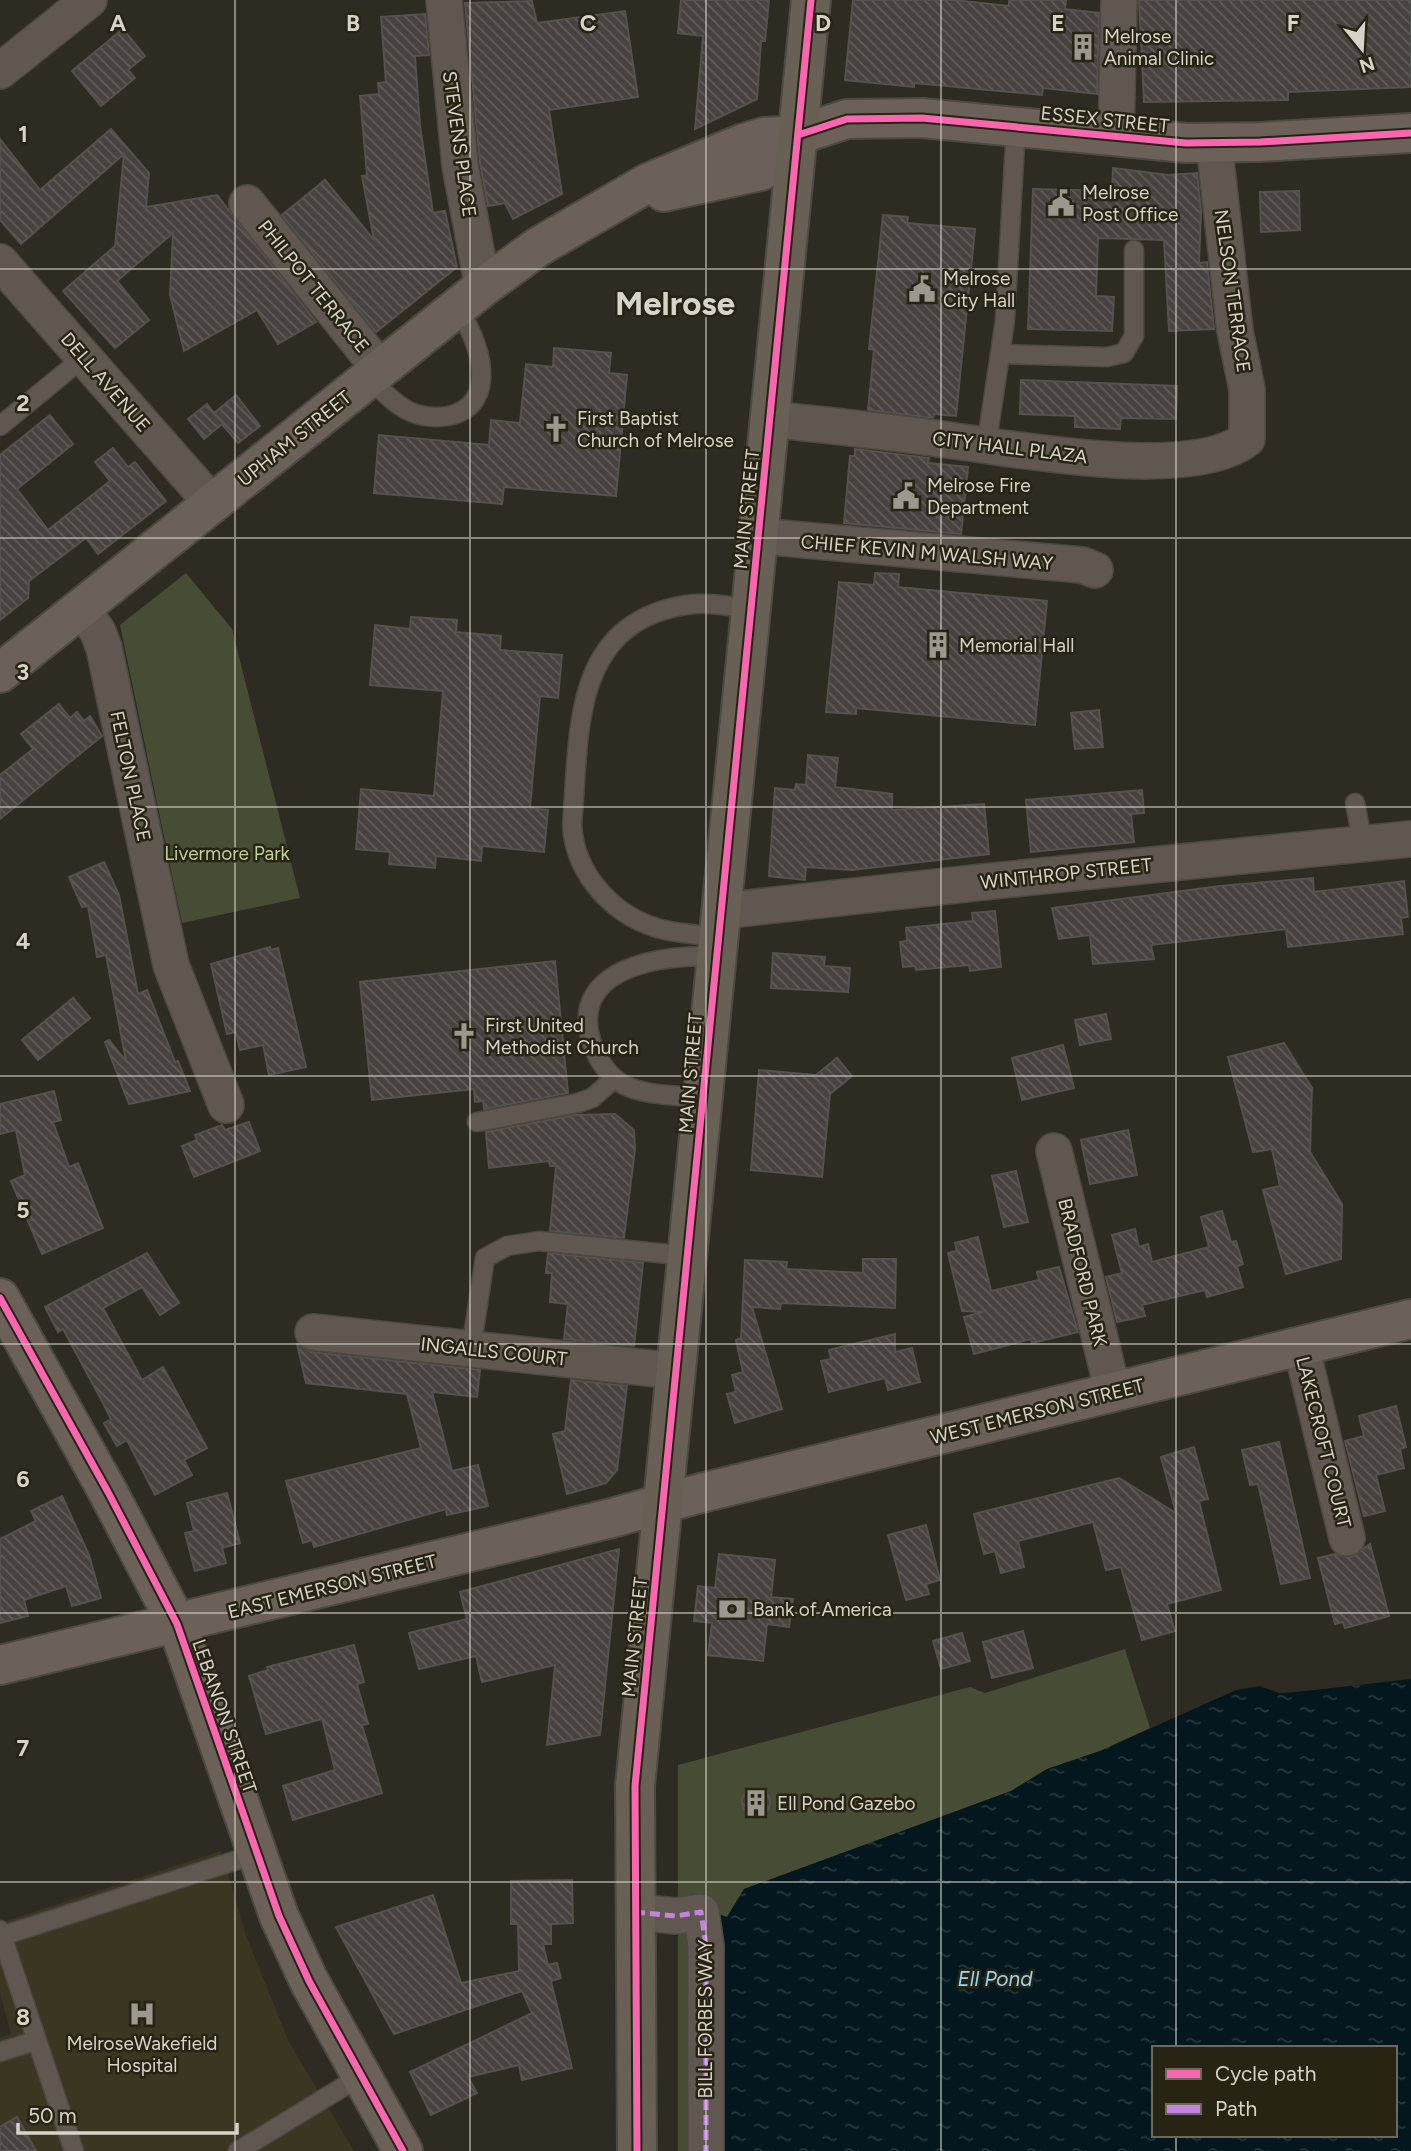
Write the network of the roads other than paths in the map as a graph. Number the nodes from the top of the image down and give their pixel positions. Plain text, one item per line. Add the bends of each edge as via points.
1 (89, 0) edge
2 (444, 0) edge
3 (811, 0) edge
4 (1119, 0) edge
5 (0, 71) edge
6 (1016, 126) junction
7 (1411, 133) edge
8 (798, 135) junction
9 (1116, 137) junction
10 (1214, 143) junction
11 (247, 203) dead end
12 (1134, 250) dead end
13 (0, 262) edge
14 (470, 297) junction
15 (1000, 354) junction
16 (84, 357) junction
17 (374, 374) junction
18 (770, 419) junction
19 (0, 426) edge
20 (1247, 439) joint
21 (986, 448) junction
22 (212, 503) junction
23 (759, 536) junction
24 (1094, 570) dead end
25 (82, 609) junction
26 (752, 609) junction
27 (0, 673) edge
28 (1355, 803) dead end
29 (1411, 839) edge
30 (1363, 845) junction
31 (719, 935) junction
32 (614, 1079) junction
33 (704, 1098) junction
34 (226, 1105) dead end
35 (477, 1122) dead end
36 (1054, 1151) dead end
37 (688, 1256) junction
38 (0, 1298) edge
39 (1411, 1319) edge
40 (313, 1332) dead end
41 (1301, 1346) junction
42 (471, 1349) junction
43 (676, 1371) junction
44 (1113, 1392) junction
45 (663, 1503) junction
46 (1347, 1538) dead end
47 (177, 1624) junction
48 (0, 1665) edge
49 (256, 1854) junction
50 (635, 1912) junction
51 (1, 1933) edge
52 (35, 2041) junction
53 (0, 2052) edge
54 (361, 2076) junction
55 (74, 2151) edge
56 (238, 2151) edge
57 (403, 2151) edge
58 (638, 2151) edge
59 (706, 2151) edge

1 - 5 street
2 - 14 street, STEVENS PLACE
3 - 8 main road, MAIN STREET
4 - 9 street
6 - 8 street, ESSEX STREET via 922,118 846,119
6 - 9 street, ESSEX STREET
6 - 15 lane via 1009,281
7 - 10 street, ESSEX STREET
8 - 14 street, UPHAM STREET via 764,138 725,150 648,183 538,247
8 - 18 main road, MAIN STREET
9 - 10 street, ESSEX STREET
10 - 20 street, NELSON TERRACE via 1233,318 1247,389
11 - 17 street, PHILPOT TERRACE
12 - 15 lane via 1134,337 1124,353 1107,357
13 - 16 street, DELL AVENUE
14 - 17 street, UPHAM STREET
14 - 17 lane via 481,360 481,385 471,405 443,417 418,414 403,408
15 - 21 lane
16 - 19 lane
16 - 22 street, DELL AVENUE
17 - 22 street, UPHAM STREET
18 - 21 street, CITY HALL PLAZA
18 - 23 main road, MAIN STREET
20 - 21 street, CITY HALL PLAZA via 1226,452 1175,460
22 - 25 street, UPHAM STREET
23 - 24 street, CHIEF KEVIN M WALSH WAY via 1082,565
23 - 26 main road, MAIN STREET
25 - 27 street, UPHAM STREET
25 - 34 street, FELTON PLACE via 104,648 171,965
26 - 31 main road, MAIN STREET
26 - 31 lane via 695,604 643,618 599,659 582,709 572,825 573,844 583,870 608,900 640,921 664,930
28 - 30 lane
29 - 30 street, WINTHROP STREET
30 - 31 street, WINTHROP STREET
31 - 32 lane via 629,968 602,984 591,1002 589,1035
31 - 33 main road, MAIN STREET
32 - 33 lane via 630,1087
32 - 35 lane via 585,1101
33 - 37 main road, MAIN STREET
36 - 44 street, BRADFORD PARK
37 - 42 lane via 539,1241 507,1246 485,1258
37 - 43 main road, MAIN STREET
38 - 47 street, LEBANON STREET
39 - 41 street, WEST EMERSON STREET
40 - 42 street, INGALLS COURT
41 - 44 street, WEST EMERSON STREET
41 - 46 street, LAKECROFT COURT
42 - 43 street, INGALLS COURT
43 - 45 main road, MAIN STREET
44 - 45 street, WEST EMERSON STREET
45 - 47 street, EAST EMERSON STREET
45 - 50 main road, MAIN STREET via 635,1786
47 - 48 street, EAST EMERSON STREET
47 - 49 street, LEBANON STREET
49 - 51 lane
49 - 54 street, LEBANON STREET via 296,1954
50 - 58 main road, MAIN STREET
50 - 59 street, BILL FORBES WAY via 676,1916 701,1912 706,1946
51 - 52 lane
52 - 53 lane
52 - 55 lane
54 - 56 lane
54 - 57 street, LEBANON STREET

